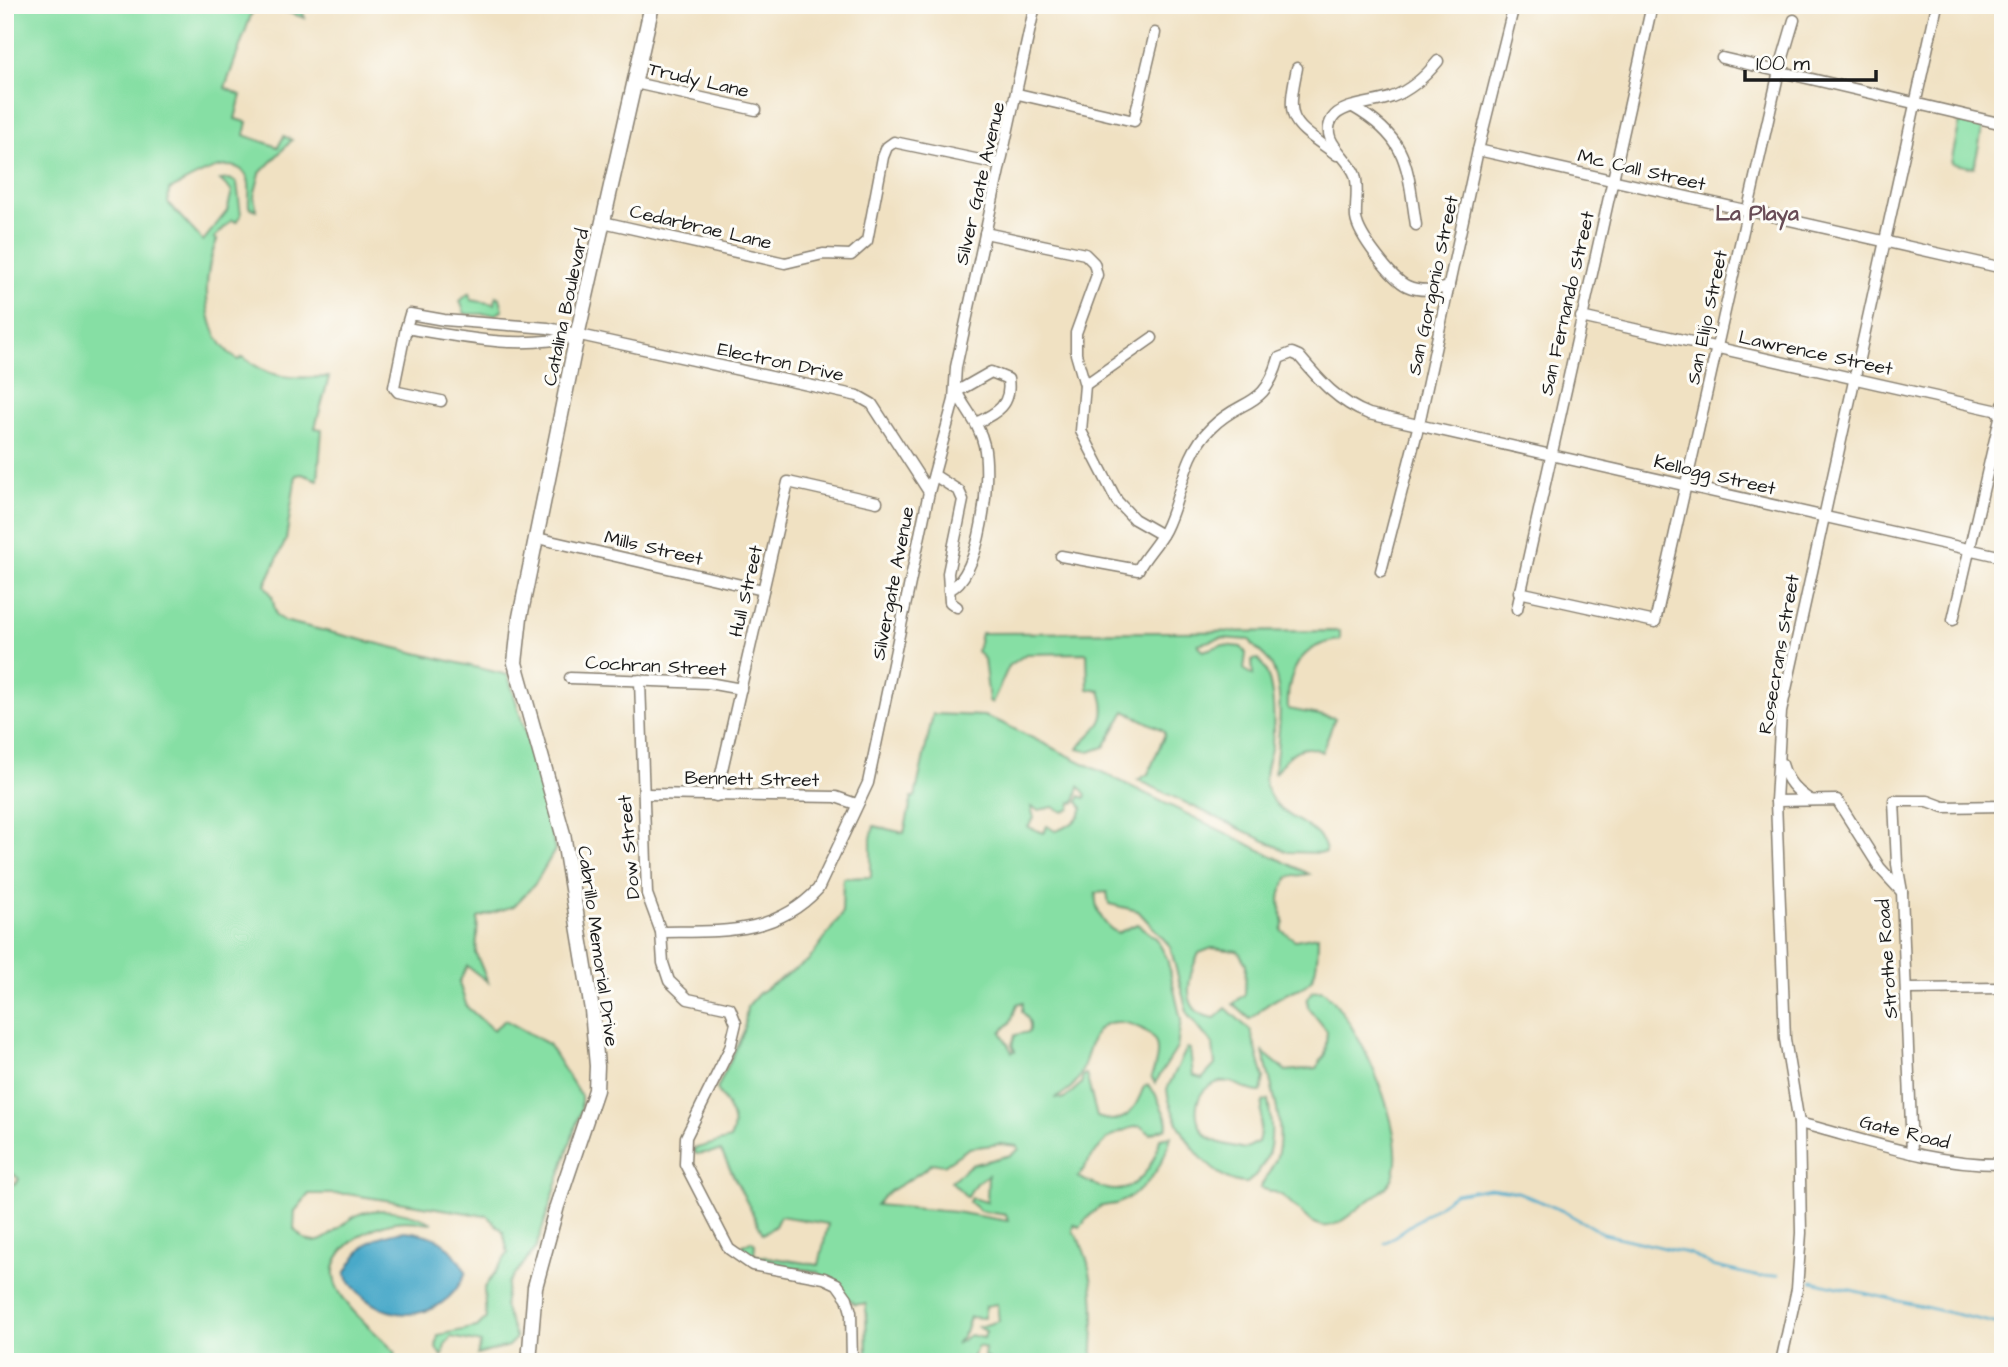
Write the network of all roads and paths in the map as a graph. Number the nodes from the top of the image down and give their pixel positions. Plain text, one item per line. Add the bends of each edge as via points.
1 (652, 5) edge
2 (1035, 5) edge
3 (1514, 5) edge
4 (1652, 5) edge
5 (1937, 5) edge
6 (1794, 20) dead end
7 (1155, 33) dead end
8 (1722, 58) dead end
9 (1438, 61) dead end
10 (1297, 68) dead end
11 (1779, 71) junction
12 (635, 83) junction
13 (1018, 94) junction
14 (1915, 103) junction
15 (1353, 107) junction
16 (756, 110) dead end
17 (2003, 124) edge
18 (1478, 150) junction
19 (1348, 163) junction
20 (999, 164) junction
21 (1612, 179) junction
22 (1747, 211) junction
23 (603, 222) junction
24 (1416, 225) dead end
25 (985, 233) junction
26 (1884, 242) junction
27 (2003, 268) edge
28 (1449, 288) junction
29 (1580, 317) junction
30 (407, 328) junction
31 (577, 336) junction
32 (1153, 338) dead end
33 (1717, 348) junction
34 (956, 368) joint
35 (1854, 378) junction
36 (1086, 384) junction
37 (955, 390) junction
38 (441, 401) dead end
39 (2002, 410) edge
40 (976, 423) junction
41 (1419, 424) junction
42 (1549, 454) junction
43 (934, 475) junction
44 (1687, 486) junction
45 (929, 492) junction
46 (877, 502) dead end
47 (1822, 517) junction
48 (1162, 534) junction
49 (537, 538) junction
50 (1970, 549) junction
51 (1061, 556) dead end
52 (2003, 557) edge
53 (1381, 571) dead end
54 (763, 590) junction
55 (949, 590) junction
56 (1519, 592) junction
57 (957, 607) dead end
58 (1517, 609) dead end
59 (520, 617) joint
60 (1953, 620) dead end
61 (570, 678) dead end
62 (640, 680) junction
63 (741, 689) junction
64 (1779, 751) junction
65 (646, 794) junction
66 (716, 796) junction
67 (1776, 800) junction
68 (1812, 801) junction
69 (856, 804) junction
70 (2003, 806) edge
71 (1902, 892) junction
72 (661, 933) junction
73 (2003, 988) edge
74 (1908, 989) junction
75 (1799, 1123) junction
76 (1912, 1153) junction
77 (2003, 1164) edge
78 (529, 1362) edge
79 (852, 1362) edge
80 (1781, 1362) edge

1 - 12 main road, Catalina Boulevard
2 - 13 street, Silver Gate Avenue
3 - 18 street, San Gorgonio Street
4 - 21 street, San Fernando Street
5 - 14 street, Rosecrans Street
6 - 11 street, San Elijo Street
7 - 13 street via 1134,121
8 - 11 street
9 - 15 street via 1407,90
10 - 19 street via 1289,103 1292,117
11 - 14 street
11 - 22 street, San Elijo Street
12 - 16 street, Trudy Lane
12 - 23 main road, Catalina Boulevard
13 - 20 street, Silver Gate Avenue
14 - 17 street
14 - 26 street, Rosecrans Street
15 - 19 street via 1334,116 1329,126 1329,137
15 - 24 street via 1378,121 1401,152
18 - 21 street, Mc Call Street
18 - 28 street, San Gorgonio Street
19 - 28 street via 1356,176 1359,230 1370,247 1410,288
20 - 23 street, Cedarbrae Lane via 894,142 883,157 867,241 851,255 823,254 785,262
20 - 25 street, Silver Gate Avenue
21 - 22 street, Mc Call Street
21 - 29 street, San Fernando Street
22 - 26 street, Mc Call Street
22 - 33 street, San Elijo Street
23 - 31 main road, Catalina Boulevard
25 - 34 street, Silver Gate Avenue
25 - 36 street via 1085,254 1094,263 1097,275 1076,332 1076,354
26 - 27 street, Mc Call Street
26 - 35 street, Rosecrans Street
28 - 41 street, San Gorgonio Street
29 - 33 street, Lawrence Street
29 - 42 street, San Fernando Street
30 - 31 street, Electron Drive via 477,340 546,344
30 - 31 street, Electron Drive via 410,314 548,328
30 - 38 street via 394,387 398,392
31 - 45 street, Electron Drive via 859,396 872,404
31 - 49 main road, Catalina Boulevard
32 - 36 street
33 - 35 street, Lawrence Street
33 - 44 street, San Elijo Street
34 - 37 street, Silvergate Avenue
35 - 39 street, Lawrence Street
35 - 47 street, Rosecrans Street
36 - 48 street via 1081,431 1087,448 1117,501 1134,519
37 - 40 street
37 - 40 street via 991,372 1008,379 1007,400 999,412
37 - 43 street, Silvergate Avenue
39 - 50 street
40 - 55 street via 985,446 982,530 972,561
41 - 42 street, Kellogg Street
41 - 48 street, Kellogg Street via 1350,407 1298,356 1286,353 1258,400 1210,428 1187,462
41 - 53 street, San Gorgonio Street
42 - 44 street, Kellogg Street
42 - 56 street, San Fernando Street
43 - 45 street, Silvergate Avenue
43 - 55 street via 960,491 963,500 948,573
44 - 47 street, Kellogg Street
44 - 56 street, San Elijo Street via 1655,622
45 - 69 street, Silvergate Avenue via 869,778
46 - 54 street, Hull Street via 788,482
47 - 50 street, Kellogg Street
47 - 64 street, Rosecrans Street via 1783,701
48 - 51 street via 1138,570
49 - 54 street, Mills Street
49 - 59 main road, Catalina Boulevard
50 - 52 street, Kellogg Street
50 - 60 street
54 - 63 street, Hull Street
55 - 57 street via 950,602
56 - 58 street, San Fernando Street
59 - 78 main road, Cabrillo Memorial Drive via 515,663 563,834 597,1066 596,1090 535,1287
61 - 62 street, Cochran Street
62 - 63 street, Cochran Street via 708,682
62 - 65 street, Dow Street via 641,794
63 - 66 street, Hull Street
64 - 67 street, Rosecrans Street
64 - 68 street via 1786,777
65 - 66 street, Bennett Street
65 - 72 street, Dow Street via 647,894
66 - 69 street, Bennett Street via 836,797
67 - 68 street, Strothe Road
67 - 75 street, Rosecrans Street via 1785,1040
68 - 71 street, Strothe Road via 1837,800 1880,868
69 - 72 street via 818,889 805,903 770,923 743,931
70 - 71 street via 1944,807 1928,801 1894,801
71 - 74 street, Strothe Road
72 - 79 street, Dow Street via 669,981 688,999 730,1008 736,1023 730,1048 686,1137 685,1164 729,1249 752,1265 837,1284 851,1312
73 - 74 street
74 - 76 street, Strothe Road
75 - 76 street, Gate Road
75 - 80 street, Rosecrans Street via 1797,1289
76 - 77 street, Gate Road via 1970,1164

